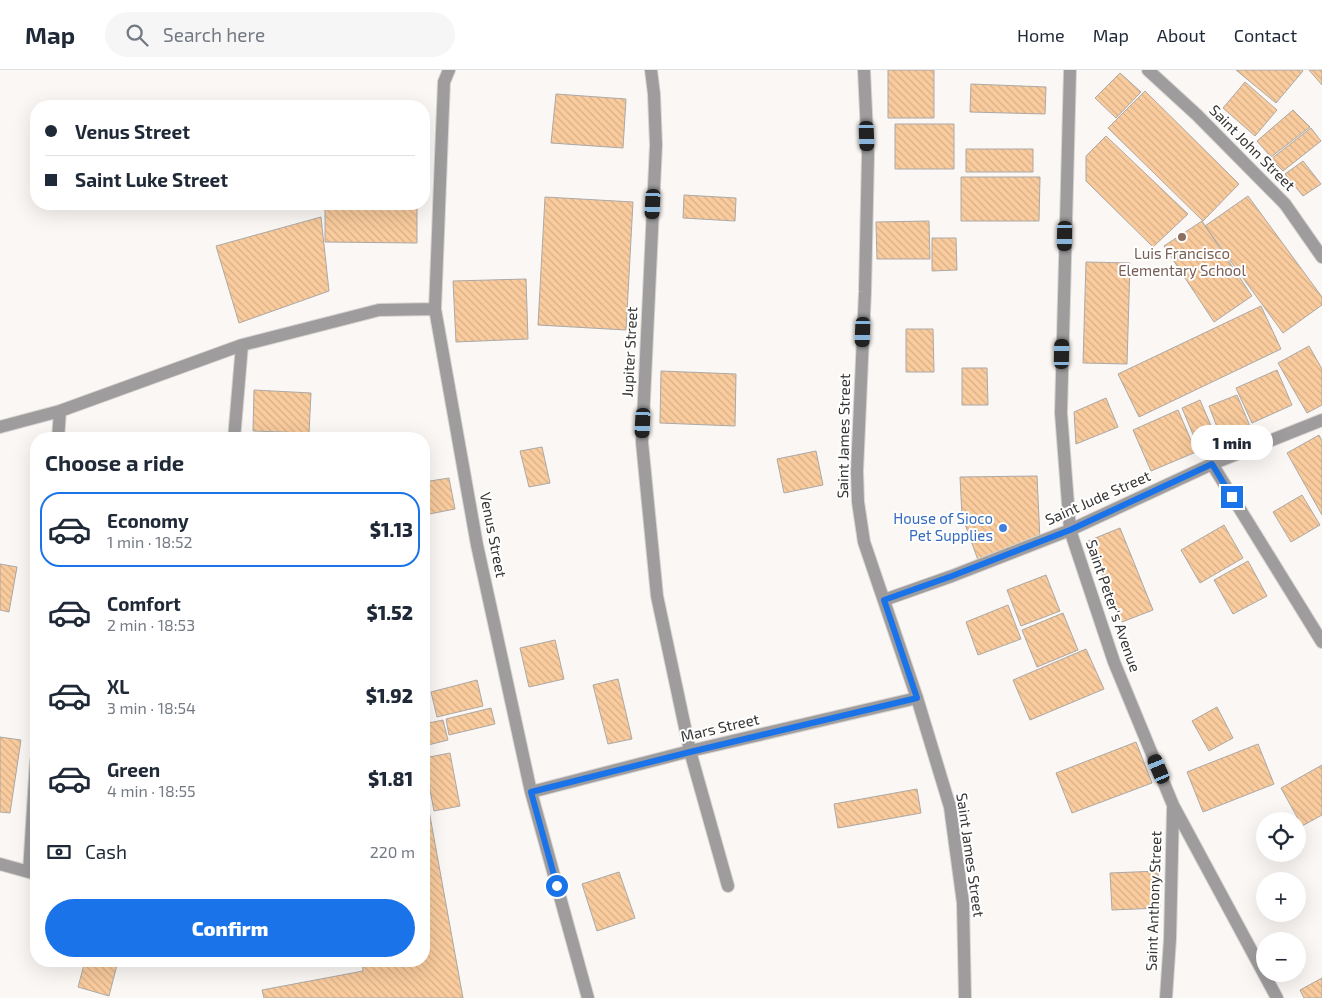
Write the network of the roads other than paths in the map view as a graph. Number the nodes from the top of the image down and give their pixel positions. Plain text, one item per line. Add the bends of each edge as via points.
1 (449, 70) edge
2 (651, 70) edge
3 (864, 70) edge
4 (1070, 70) edge
5 (1148, 70) edge
6 (1322, 257) edge
7 (435, 308) junction
8 (242, 345) junction
9 (60, 411) junction
10 (1322, 420) edge
11 (0, 427) edge
12 (58, 432) edge
13 (235, 432) edge
14 (1212, 464) junction
15 (1070, 530) junction
16 (884, 600) junction
17 (1322, 642) edge
18 (917, 698) junction
19 (690, 752) junction
20 (531, 792) junction
21 (1174, 805) junction
22 (0, 864) edge
23 (30, 872) edge
24 (728, 886) dead end
25 (588, 998) edge
26 (965, 998) edge
27 (1166, 998) edge
28 (1277, 998) edge

1 - 7 street, Venus Street via 444,82
2 - 19 street, Jupiter Street via 656,145 642,442 657,596
3 - 16 street, Saint James Street via 868,155 858,502 864,542
4 - 15 street, Saint Peter's Avenue via 1061,413
5 - 6 street, Saint John Street via 1285,204
7 - 8 street via 379,310
7 - 20 street, Venus Street via 477,544
8 - 9 street
8 - 13 street
9 - 11 street
9 - 12 street
10 - 14 street, Saint Jude Street
14 - 15 street, Saint Jude Street
14 - 17 street
15 - 16 street, Saint Jude Street
15 - 21 street, Saint Peter's Avenue via 1114,662
16 - 18 street, Saint James Street
18 - 19 street, Mars Street
18 - 26 street, Saint James Street via 950,807 962,903
19 - 20 street, Mars Street
19 - 24 street, Jupiter Street
20 - 25 street, Venus Street
21 - 27 street, Saint Anthony Street
21 - 28 street, Saint Peter's Avenue
22 - 23 street

